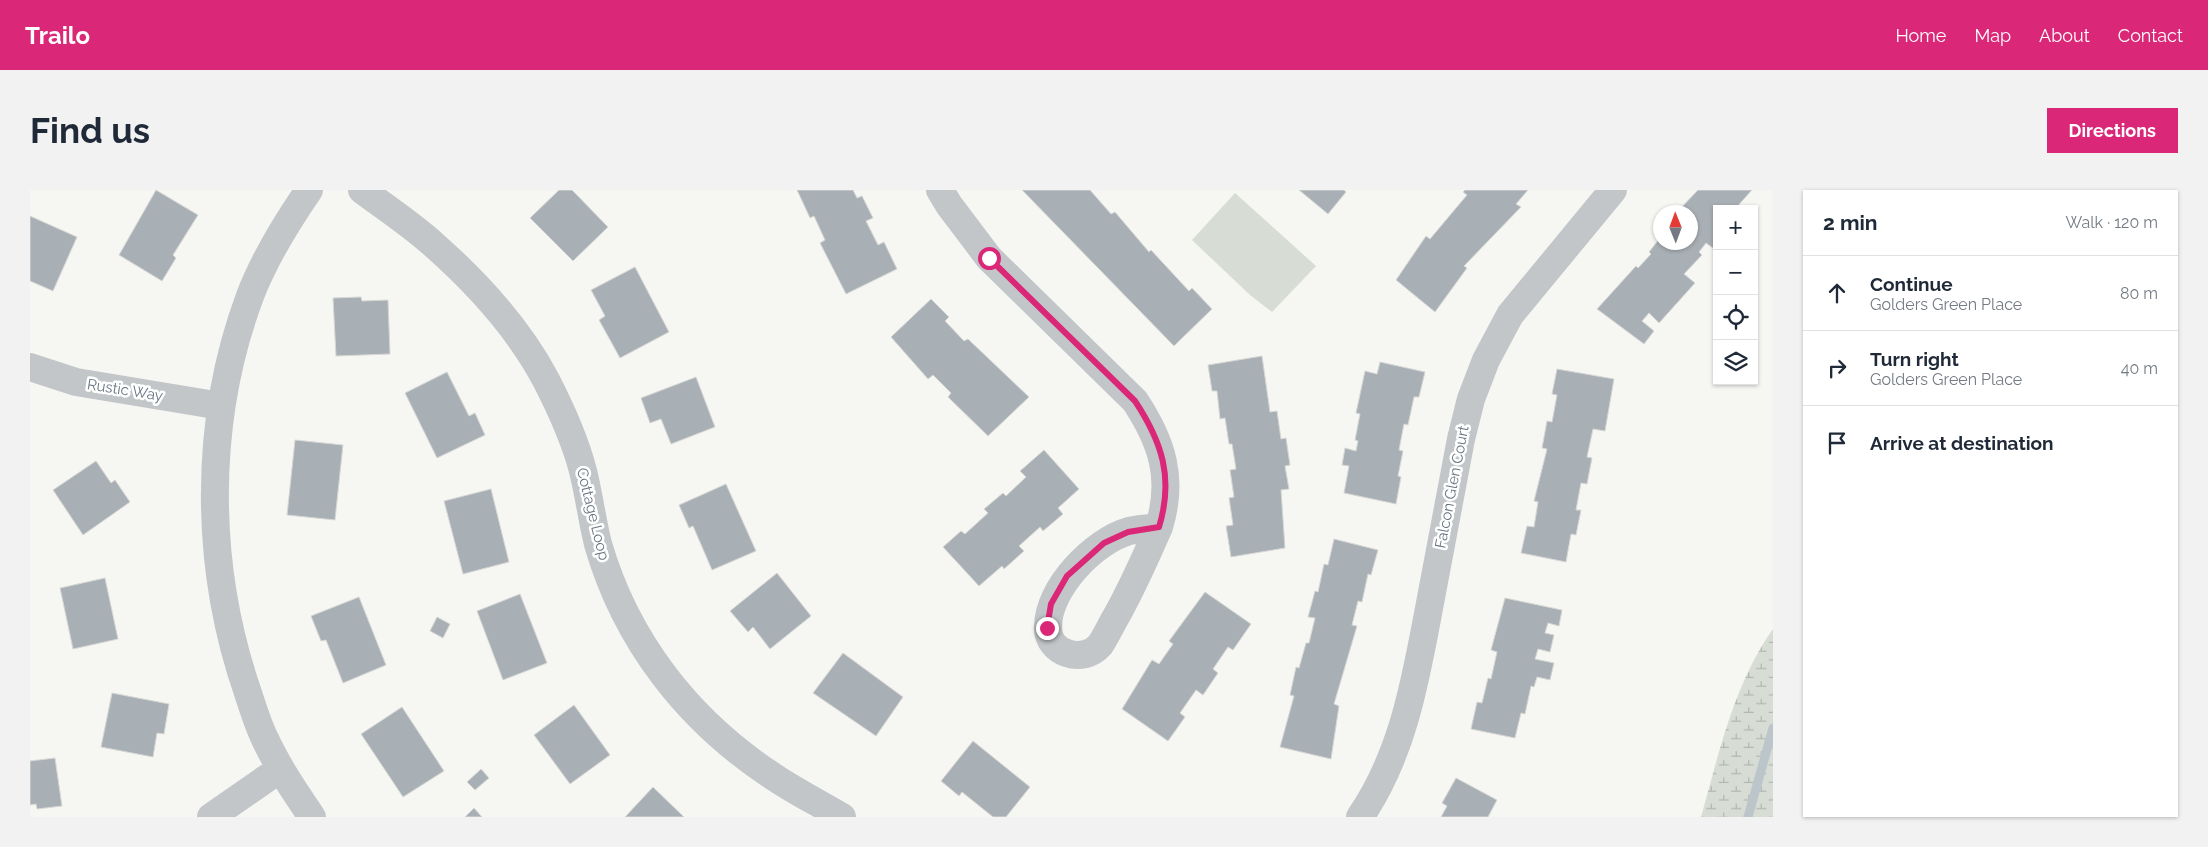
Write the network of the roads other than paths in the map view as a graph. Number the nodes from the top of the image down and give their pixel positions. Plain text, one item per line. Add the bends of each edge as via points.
1 (309, 190) edge
2 (362, 190) edge
3 (940, 190) edge
4 (1613, 190) edge
5 (30, 367) edge
6 (221, 406) junction
7 (1159, 527) junction
8 (280, 769) junction
9 (211, 817) edge
10 (312, 817) edge
11 (842, 817) edge
12 (1360, 817) edge

1 - 6 street via 251,294 238,330
2 - 11 street, Cottage Loop via 433,244 478,288 518,336 545,378 566,421 583,470 598,543 614,593 638,640 663,677 742,755
3 - 7 street via 989,258 1135,401 1152,427 1163,456 1166,487
4 - 12 street, Falcon Glen Court via 1510,315 1486,360 1471,399 1461,439 1412,698 1395,749
5 - 6 street, Rustic Way via 76,382
6 - 8 street via 215,468 215,532 223,598 237,662 264,738
7 - 7 street via 1130,593 1099,646 1087,654 1073,656 1062,652 1050,640 1047,628 1051,604 1061,584 1104,543 1128,532
8 - 9 street
8 - 10 street

